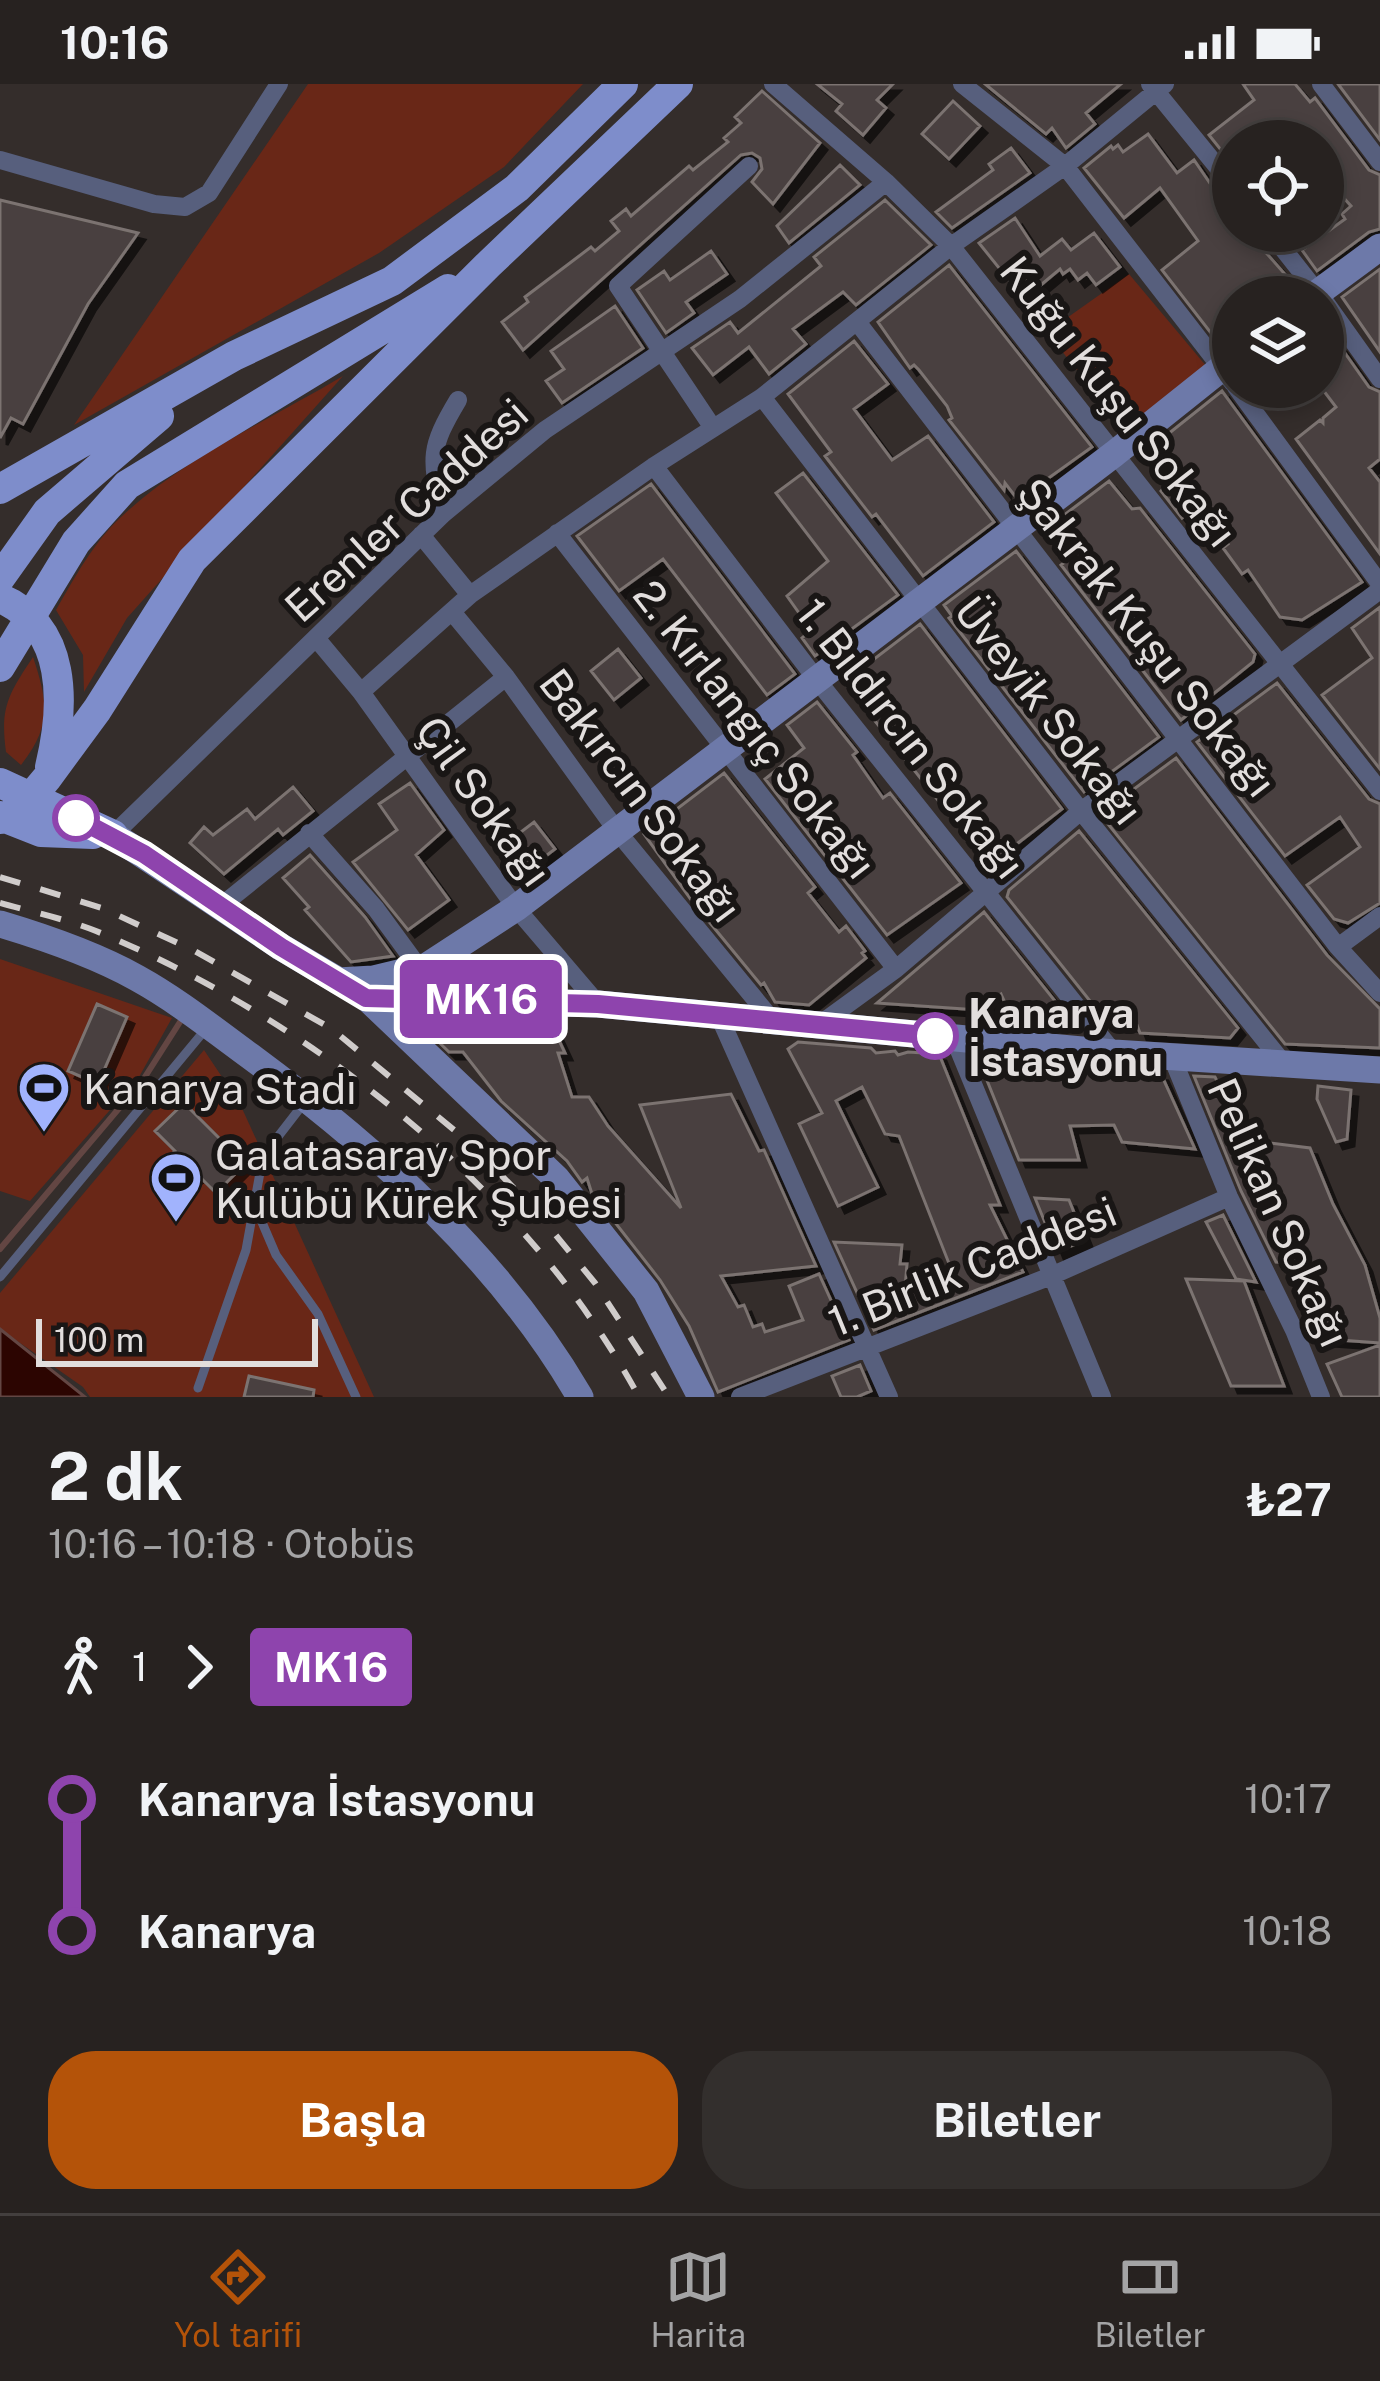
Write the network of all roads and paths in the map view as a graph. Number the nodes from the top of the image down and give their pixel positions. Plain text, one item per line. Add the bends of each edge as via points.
1 (279, 84) edge
2 (623, 84) edge
3 (678, 84) edge
4 (772, 84) edge
5 (962, 84) edge
6 (1321, 84) edge
7 (1157, 86) edge
8 (1212, 158) edge
9 (0, 160) edge
10 (1380, 161) edge
11 (749, 166) dead end
12 (1064, 166) junction
13 (886, 182) junction
14 (951, 246) junction
15 (1380, 247) edge
16 (1285, 252) edge
17 (489, 265) junction
18 (1304, 276) edge
19 (1344, 276) edge
20 (858, 323) junction
21 (1344, 330) edge
22 (1212, 350) edge
23 (662, 352) junction
24 (234, 356) junction
25 (1380, 379) edge
26 (1212, 387) edge
27 (762, 397) junction
28 (458, 400) dead end
29 (1255, 408) edge
30 (713, 428) junction
31 (1114, 454) junction
32 (654, 466) junction
33 (0, 490) edge
34 (443, 514) junction
35 (1017, 528) junction
36 (557, 533) junction
37 (421, 536) junction
38 (0, 578) edge
39 (1380, 587) edge
40 (470, 595) junction
41 (0, 598) edge
42 (919, 603) junction
43 (453, 613) junction
44 (316, 638) junction
45 (1281, 666) junction
46 (0, 667) edge
47 (506, 677) junction
48 (817, 680) junction
49 (362, 692) junction
50 (1180, 736) junction
51 (725, 749) junction
52 (405, 758) junction
53 (47, 778) junction
54 (0, 783) edge
55 (1380, 790) edge
56 (1081, 811) junction
57 (0, 818) edge
58 (617, 831) junction
59 (309, 833) junction
60 (112, 835) junction
61 (984, 890) junction
62 (220, 906) junction
63 (516, 908) junction
64 (1380, 916) edge
65 (0, 924) edge
66 (1339, 947) junction
67 (896, 969) junction
68 (338, 981) junction
69 (417, 982) junction
70 (1380, 993) edge
71 (366, 998) junction
72 (598, 1004) junction
73 (719, 1016) junction
74 (773, 1021) junction
75 (208, 1025) junction
76 (819, 1025) junction
77 (401, 1030) junction
78 (954, 1038) junction
79 (1114, 1053) junction
80 (1172, 1057) junction
81 (1284, 1064) junction
82 (1380, 1070) edge
83 (308, 1099) junction
84 (1228, 1197) junction
85 (253, 1203) junction
86 (1051, 1276) junction
87 (0, 1277) edge
88 (866, 1348) junction
89 (198, 1388) dead end
90 (356, 1397) edge
91 (580, 1397) edge
92 (700, 1397) edge
93 (740, 1397) edge
94 (889, 1397) edge
95 (1102, 1397) edge
96 (1321, 1397) edge

1 - 9 street via 209,193 185,207
2 - 24 main road via 518,188 392,281
3 - 17 main road
4 - 13 street, Kuğu Kuşu Sokağı
5 - 12 street
6 - 10 street
7 - 8 street
7 - 12 street
11 - 23 street via 618,286
12 - 14 street
12 - 22 street
13 - 14 street, Kuğu Kuşu Sokağı
13 - 23 street, Erenler Caddesi
14 - 20 street
14 - 31 street, Kuğu Kuşu Sokağı
15 - 19 street
16 - 18 street
17 - 46 main road via 127,485 76,542
17 - 53 main road via 192,560
20 - 27 street
20 - 35 street, Şakrak Kuşu Sokağı
21 - 25 street
23 - 30 street
23 - 34 street, Erenler Caddesi via 545,430
24 - 33 main road
24 - 38 main road via 47,512
26 - 31 street
27 - 30 street
27 - 42 street, Üveyik Sokağı
28 - 34 street via 436,438
29 - 39 street
30 - 32 street
31 - 35 street
31 - 45 street, Kuğu Kuşu Sokağı
32 - 36 street
32 - 48 street, 1. Bıldırcın Sokağı
34 - 37 street, Erenler Caddesi
35 - 42 street
35 - 50 street, Şakrak Kuşu Sokağı
36 - 40 street
36 - 51 street, 2. Kırlangıç Sokağı
37 - 40 street
37 - 44 street, Erenler Caddesi
39 - 45 street
40 - 43 street
41 - 53 main road via 20,606 53,647 61,697
42 - 48 street
42 - 56 street, Üveyik Sokağı
43 - 47 street, Bakırcın Sokağı
43 - 49 street
44 - 49 street, Çil Sokağı
44 - 60 street, Erenler Caddesi
45 - 50 street
45 - 55 street, Kuğu Kuşu Sokağı
47 - 52 street
47 - 58 street, Bakırcın Sokağı
48 - 51 street
48 - 61 street, 1. Bıldırcın Sokağı
49 - 52 street, Çil Sokağı
50 - 56 street
50 - 66 street, Şakrak Kuşu Sokağı
51 - 58 street
51 - 67 street, 2. Kırlangıç Sokağı
52 - 59 street
52 - 63 street, Çil Sokağı
53 - 57 main road via 20,809
54 - 60 main road
56 - 61 street
56 - 81 street, Üveyik Sokağı
57 - 60 main road via 41,832
58 - 63 street
58 - 74 street, Bakırcın Sokağı
59 - 62 street
59 - 69 street via 376,909
60 - 62 street
61 - 67 street
61 - 79 street, 1. Bıldırcın Sokağı
62 - 68 street
63 - 69 street
63 - 72 street, Çil Sokağı
64 - 66 street
65 - 75 street via 132,975
66 - 70 street, Şakrak Kuşu Sokağı
67 - 76 street
68 - 69 street
68 - 71 street
69 - 71 street
69 - 72 street
69 - 77 street via 398,1007
71 - 77 street
72 - 73 street
73 - 74 street
73 - 88 street
74 - 76 street
75 - 83 street
75 - 87 lane
76 - 78 street
77 - 92 street via 556,1178 633,1271
78 - 79 street
78 - 86 street
79 - 80 street
80 - 81 street
80 - 84 street, Pelikan Sokağı
81 - 82 street
83 - 85 lane via 263,1156
83 - 91 street via 462,1241 555,1354
84 - 86 street, 1. Birlik Caddesi
84 - 96 street, Pelikan Sokağı
85 - 89 lane via 246,1250
85 - 90 lane
86 - 88 street, 1. Birlik Caddesi
86 - 95 street
88 - 93 street, 1. Birlik Caddesi
88 - 94 street

